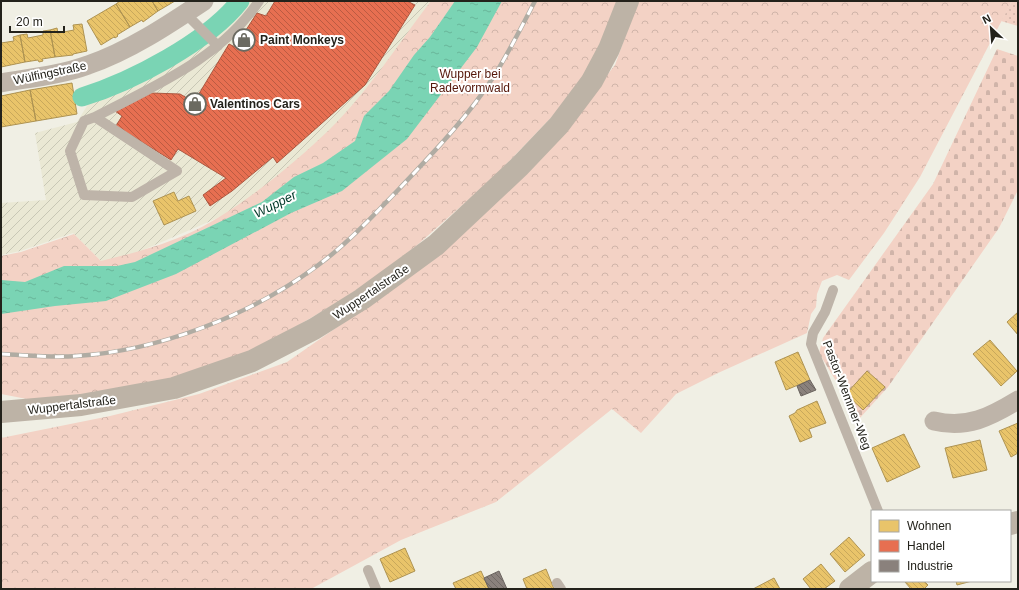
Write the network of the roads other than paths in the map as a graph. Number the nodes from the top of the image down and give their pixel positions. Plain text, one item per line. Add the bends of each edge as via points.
1 (204, 1) edge
2 (259, 1) edge
3 (628, 1) edge
4 (190, 19) junction
5 (218, 46) junction
6 (1, 83) edge
7 (95, 118) junction
8 (833, 290) dead end
9 (1018, 400) edge
10 (1, 412) edge
11 (934, 421) dead end
12 (878, 510) edge
13 (368, 570) dead end
14 (871, 573) edge
15 (376, 589) edge
16 (850, 589) edge

1 - 4 street, Wülfingstraße
2 - 5 lane
3 - 10 main road, Wuppertalstraße via 609,49 592,81 559,125 436,245 362,299 314,329 252,361 174,388 81,405
4 - 5 lane
4 - 6 street, Wülfingstraße via 153,33 97,62 70,70
5 - 7 lane via 194,65
7 - 7 lane via 84,121 70,151 84,195 132,196 177,171
8 - 12 lane, Pastor-Wemmer-Weg via 811,344
9 - 11 street via 996,413 969,423 949,424
13 - 15 lane
14 - 16 main road

